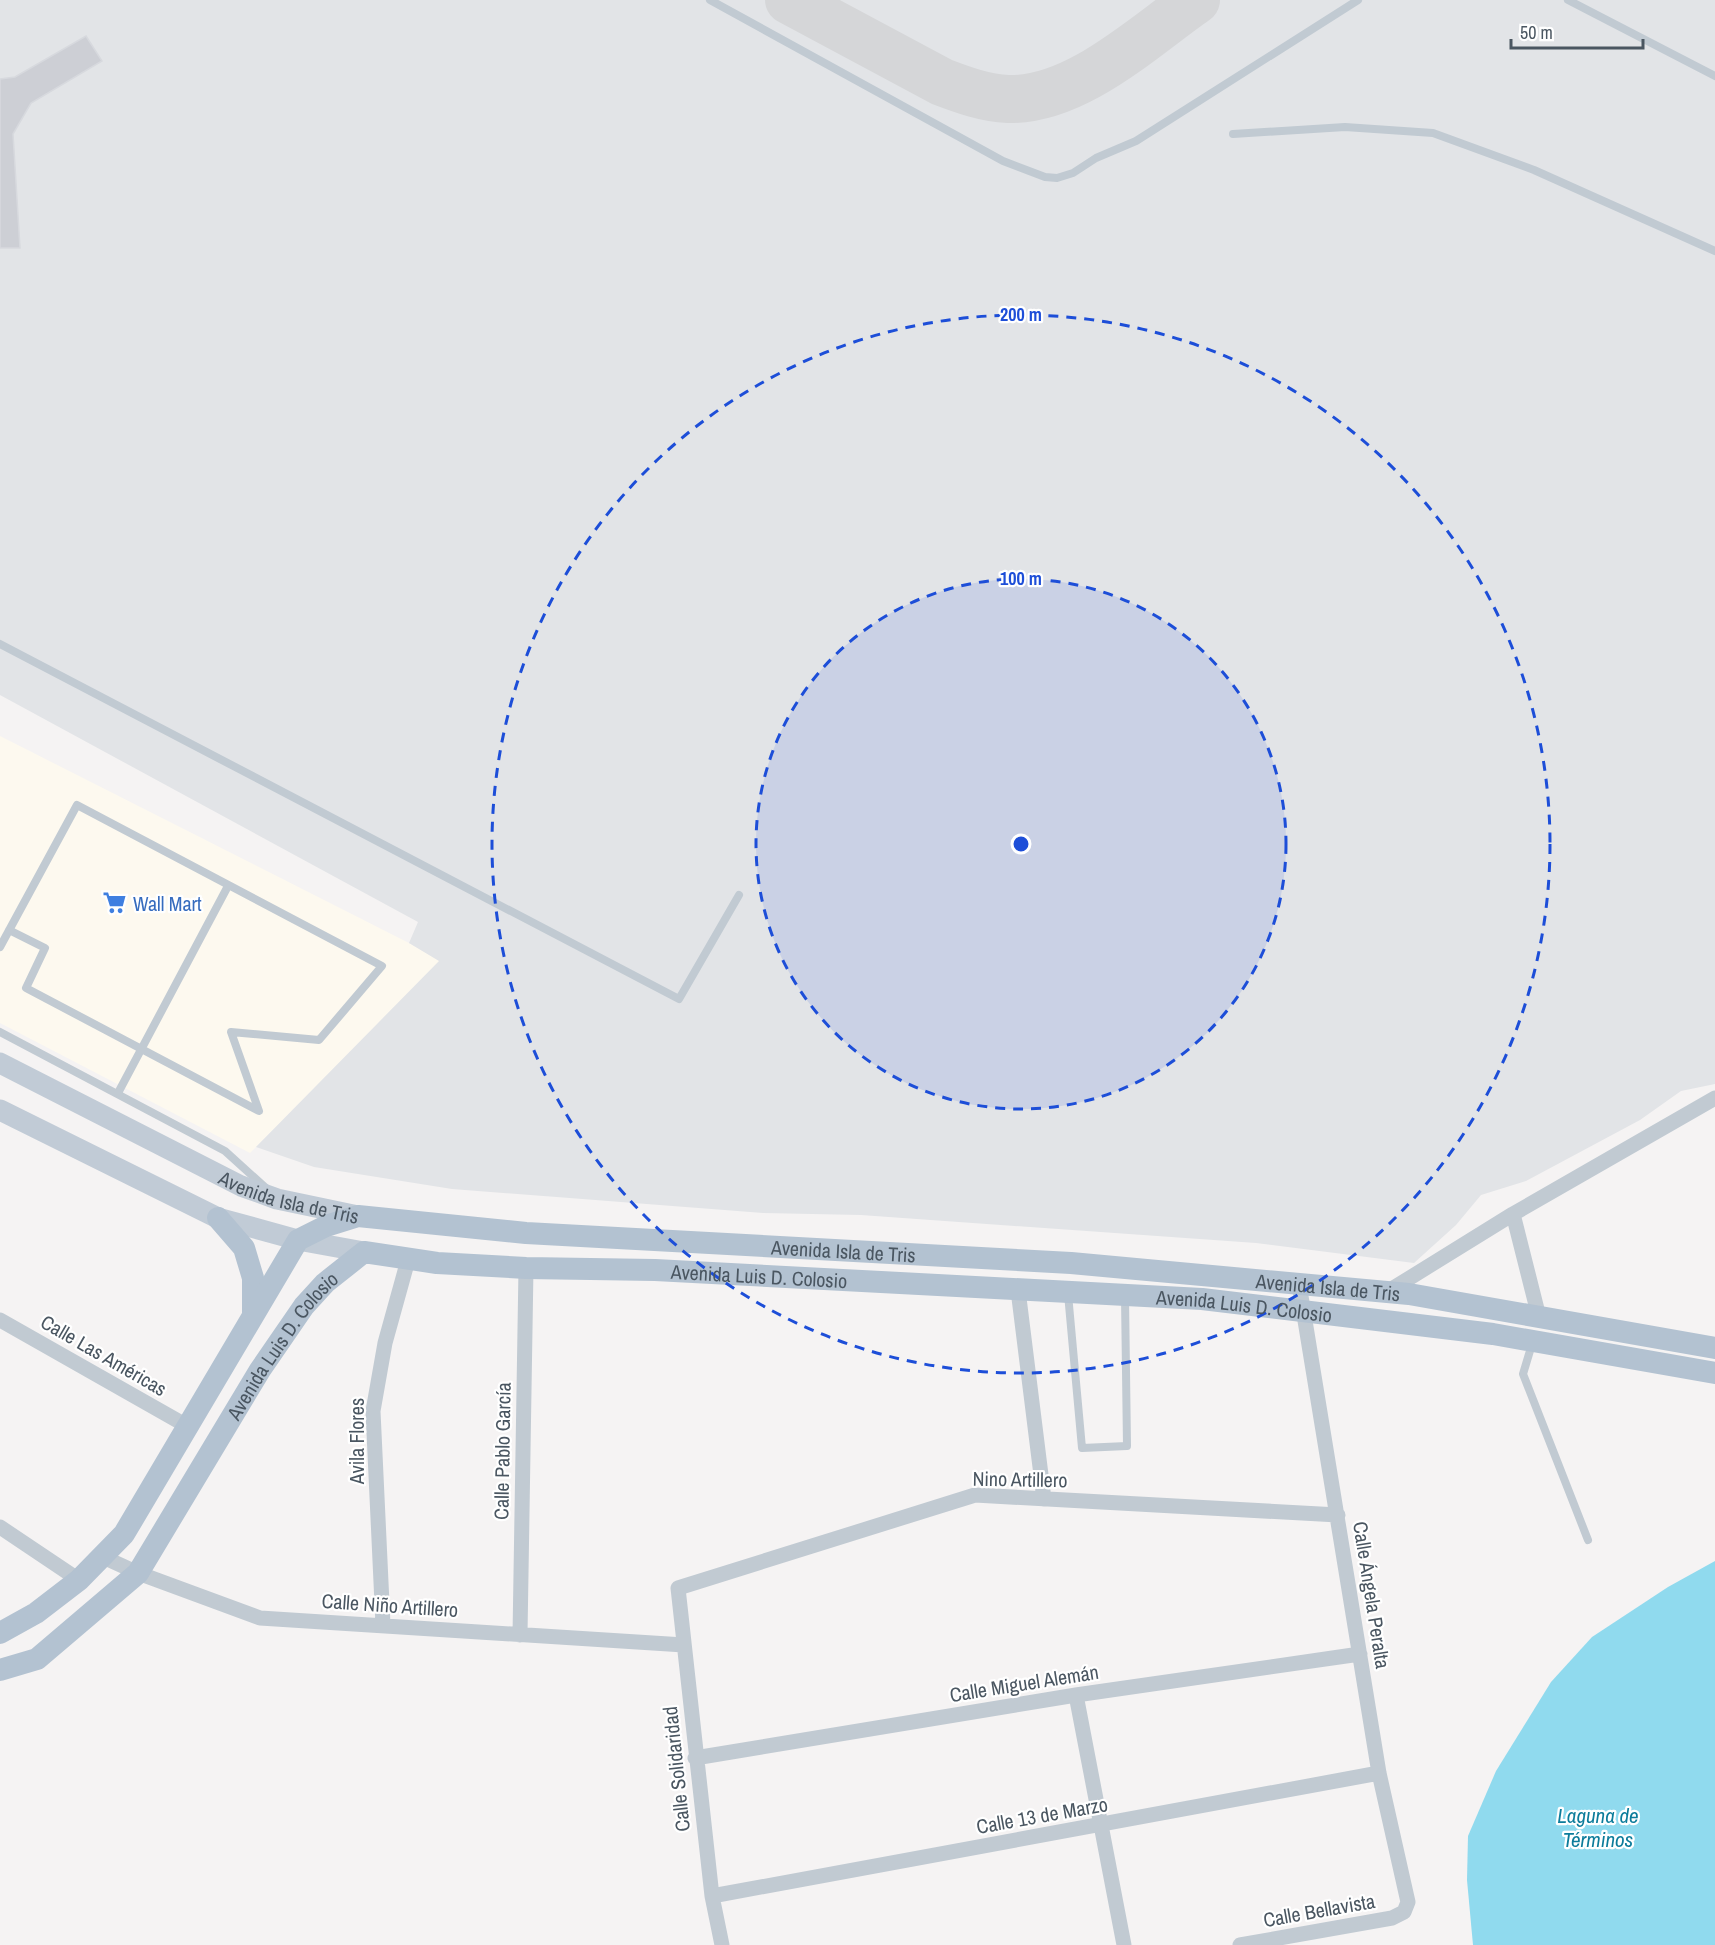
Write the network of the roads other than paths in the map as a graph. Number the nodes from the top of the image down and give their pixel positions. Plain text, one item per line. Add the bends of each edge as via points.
1 (710, 0) edge
2 (1358, 0) edge
3 (1568, 0) edge
4 (1715, 75) edge
5 (1233, 135) dead end
6 (1715, 251) edge
7 (0, 644) edge
8 (228, 886) junction
9 (739, 895) dead end
10 (9, 930) junction
11 (0, 947) edge
12 (0, 1032) edge
13 (142, 1049) junction
14 (0, 1063) edge
15 (118, 1093) junction
16 (1715, 1098) edge
17 (0, 1110) edge
18 (277, 1199) junction
19 (1513, 1214) junction
20 (358, 1216) junction
21 (218, 1218) junction
22 (298, 1240) junction
23 (364, 1252) junction
24 (408, 1260) junction
25 (526, 1268) junction
26 (1299, 1284) junction
27 (1018, 1290) junction
28 (1068, 1292) junction
29 (1386, 1292) junction
30 (1125, 1296) junction
31 (1305, 1312) junction
32 (253, 1313) junction
33 (1539, 1317) junction
34 (0, 1320) edge
35 (1532, 1341) junction
36 (1715, 1347) edge
37 (1715, 1373) edge
38 (187, 1426) junction
39 (1044, 1499) junction
40 (1338, 1515) junction
41 (0, 1527) edge
42 (1588, 1540) dead end
43 (103, 1557) junction
44 (138, 1573) junction
45 (79, 1580) junction
46 (678, 1588) joint
47 (383, 1626) junction
48 (0, 1634) edge
49 (520, 1635) junction
50 (684, 1645) junction
51 (1360, 1654) junction
52 (0, 1670) edge
53 (1076, 1695) junction
54 (695, 1758) junction
55 (1379, 1773) junction
56 (1103, 1825) junction
57 (712, 1896) junction
58 (1404, 1912) joint
59 (722, 1945) edge
60 (1124, 1945) edge
61 (1240, 1945) edge

1 - 2 lane via 1003,161 1033,175 1057,178 1136,141
3 - 4 lane
5 - 6 lane via 1345,127 1433,133 1534,170
7 - 9 lane via 679,999
8 - 10 lane via 77,805
8 - 13 lane
8 - 13 lane via 382,966 319,1040 231,1032 259,1111
10 - 11 lane
10 - 13 lane via 45,948 26,988
12 - 15 lane
13 - 15 lane
14 - 18 main road, Avenida Isla de Tris via 241,1186
15 - 18 lane via 225,1151
16 - 19 street
17 - 21 main road, Avenida Isla de Tris
18 - 20 main road, Avenida Isla de Tris
19 - 29 street
19 - 33 street
20 - 22 main road
20 - 26 main road, Avenida Isla de Tris via 526,1233 1071,1263
21 - 22 main road, Avenida Isla de Tris
21 - 32 main road via 244,1248 253,1278
22 - 23 main road, Avenida Isla de Tris
22 - 32 main road, Avenida Luis D. Colosio
23 - 24 main road, Avenida Luis D. Colosio
23 - 44 main road, Avenida Luis D. Colosio via 325,1283 304,1306 260,1370
24 - 25 main road, Avenida Luis D. Colosio
24 - 47 street, Avila Flores via 385,1343 373,1411
25 - 27 main road, Avenida Luis D. Colosio via 655,1270
25 - 49 street, Calle Pablo García
26 - 29 main road, Avenida Isla de Tris
26 - 31 street, Calle Ángela Peralta
27 - 28 main road, Avenida Luis D. Colosio
27 - 39 street
28 - 30 main road, Avenida Luis D. Colosio
28 - 30 lane via 1082,1448 1126,1446
29 - 33 main road, Avenida Isla de Tris
30 - 31 main road, Avenida Luis D. Colosio via 1202,1299
31 - 35 main road, Avenida Luis D. Colosio
31 - 40 street, Calle Ángela Peralta
32 - 38 main road, Avenida Luis D. Colosio
33 - 36 main road, Avenida Isla de Tris
34 - 38 street, Calle Las Américas
35 - 37 main road, Avenida Luis D. Colosio
35 - 42 lane via 1523,1374
38 - 43 main road, Avenida Luis D. Colosio via 124,1534
39 - 40 street, Nino Artillero
39 - 46 street, Nino Artillero via 975,1495
40 - 51 street, Calle Ángela Peralta
41 - 45 street
43 - 44 street, Calle Niño Artillero
43 - 45 main road, Avenida Luis D. Colosio
44 - 47 street, Calle Niño Artillero via 260,1618
44 - 52 main road, Avenida Luis D. Colosio via 37,1659
45 - 48 main road, Avenida Luis D. Colosio
46 - 50 street, Calle Solidaridad
47 - 49 street, Calle Niño Artillero
49 - 50 street, Calle Niño Artillero
50 - 54 street, Calle Solidaridad
51 - 53 street, Calle Miguel Alemán
51 - 55 street, Calle Ángela Peralta
53 - 54 street, Calle Miguel Alemán
53 - 56 street
54 - 57 street, Calle Solidaridad
55 - 56 street, Calle 13 de Marzo
55 - 58 street, Calle Ángela Peralta via 1408,1902
56 - 57 street, Calle 13 de Marzo
56 - 60 street
57 - 59 street, Calle Solidaridad
58 - 61 street, Calle Bellavista via 1392,1918

